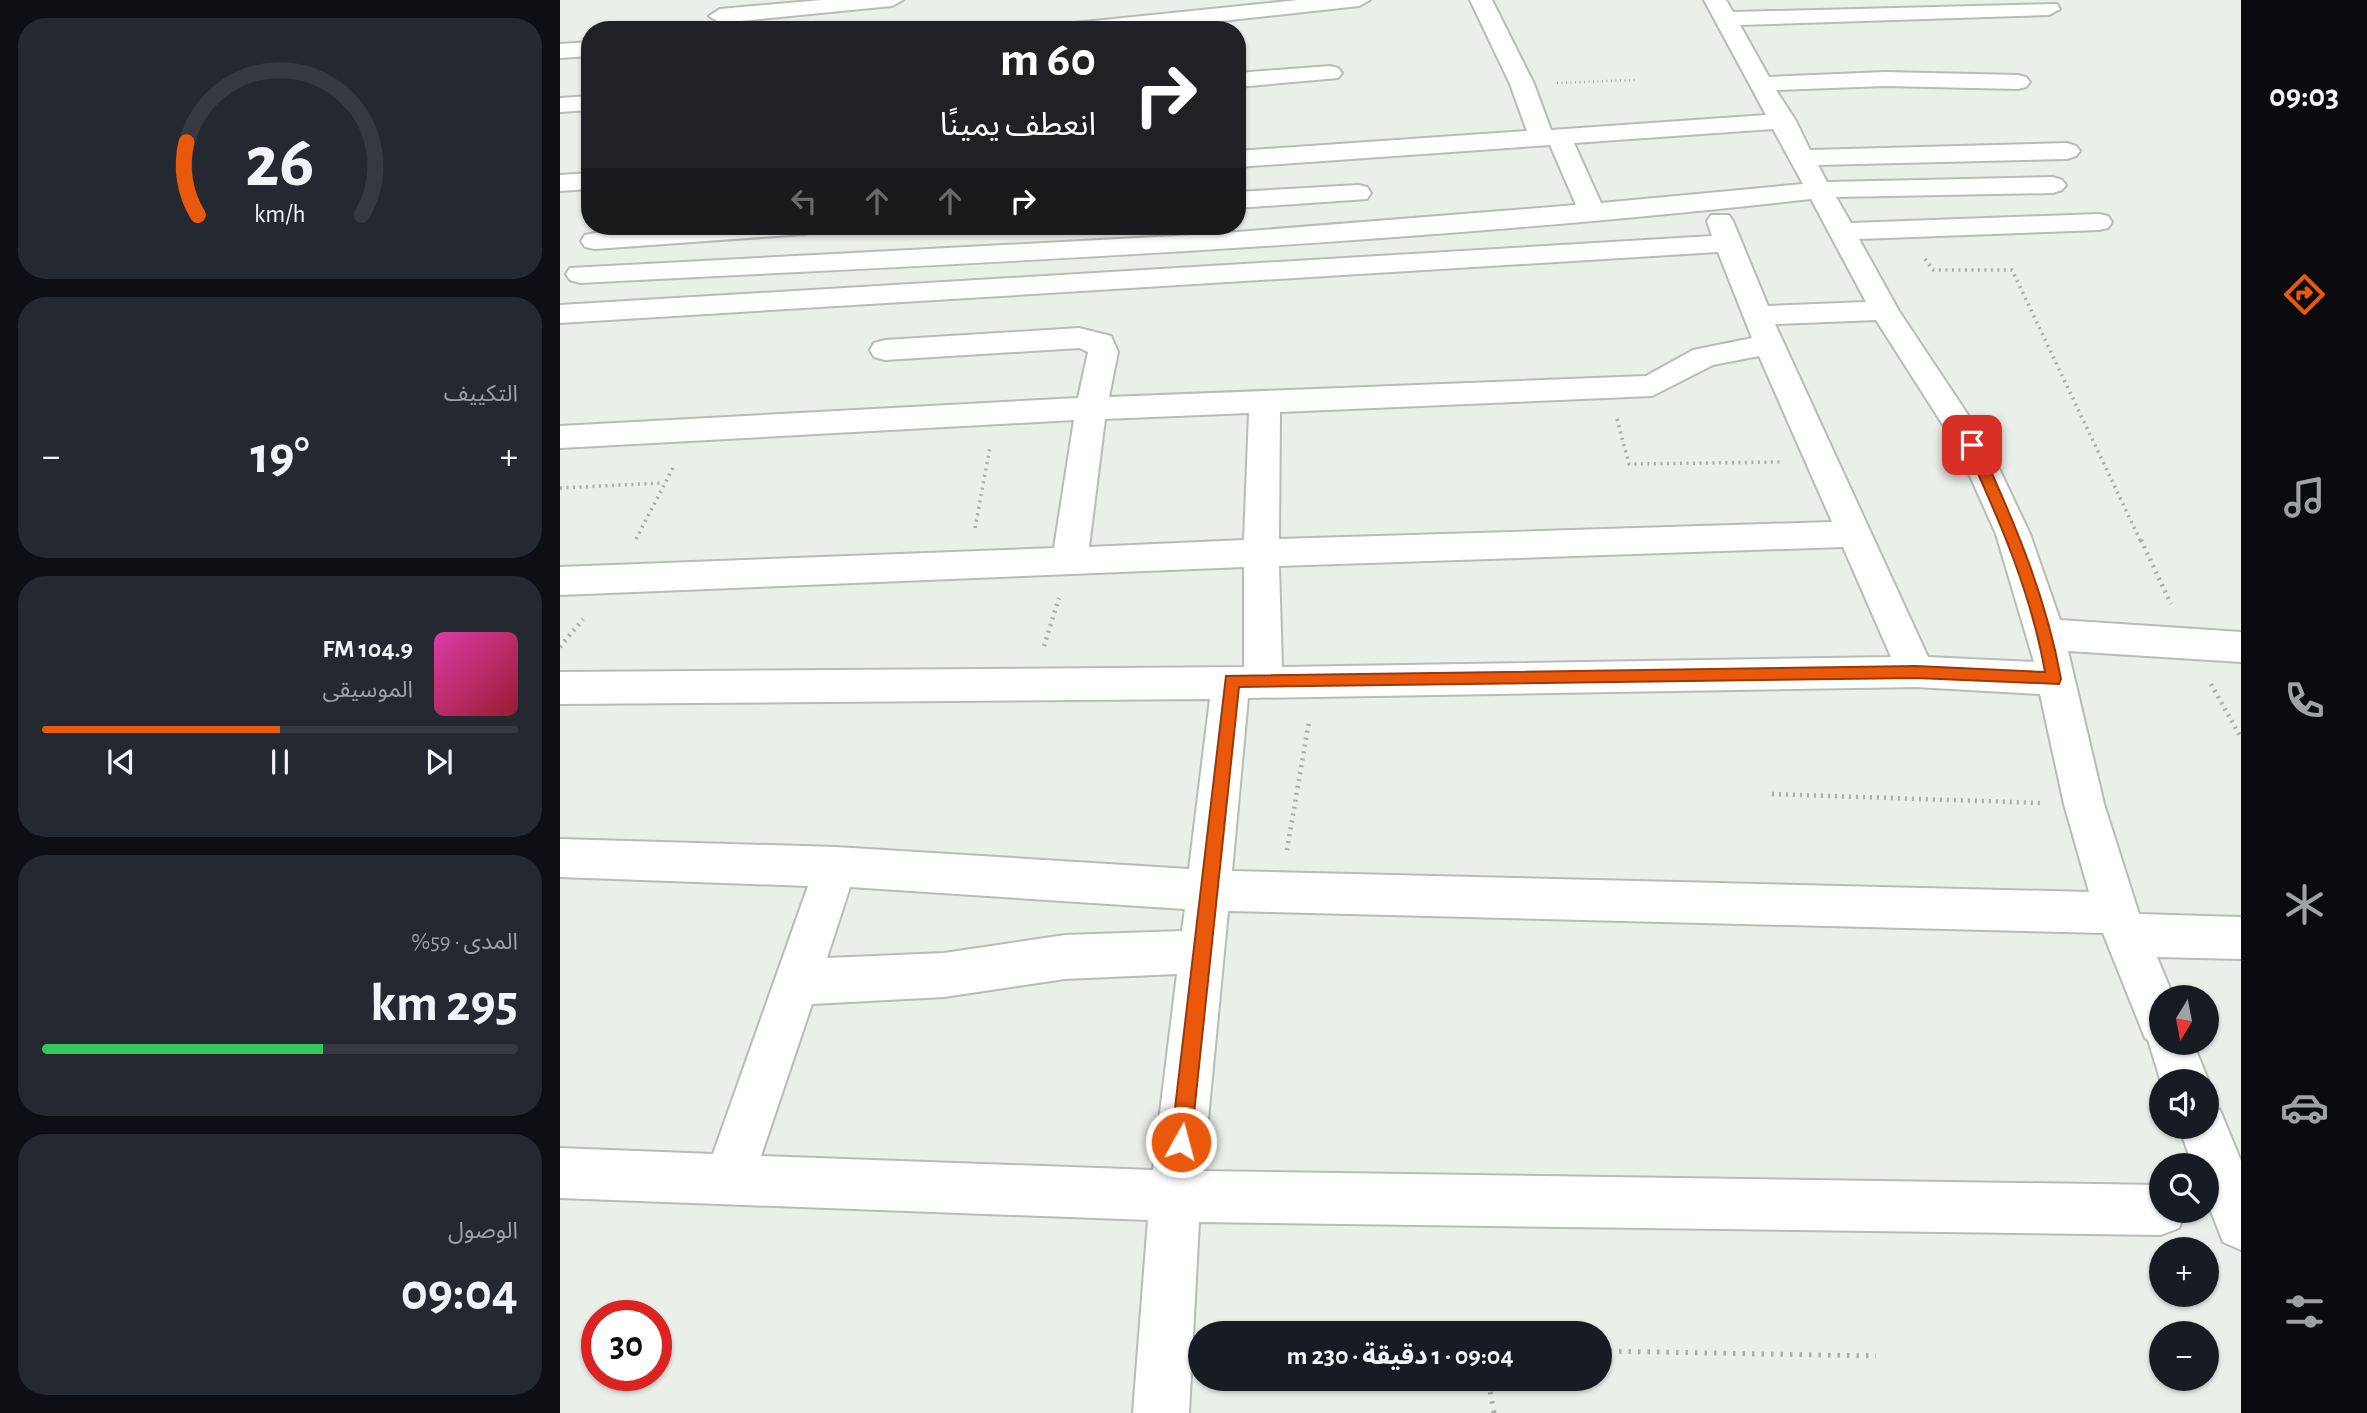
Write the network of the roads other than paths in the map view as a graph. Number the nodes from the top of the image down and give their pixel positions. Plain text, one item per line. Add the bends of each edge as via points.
1 (892, 0) edge
2 (1359, 0) edge
3 (1480, 0) edge
4 (2049, 9) dead end
5 (1720, 10) edge
6 (719, 15) edge
7 (1160, 21) edge
8 (581, 49) edge
9 (560, 51) edge
10 (1330, 73) dead end
11 (1246, 79) edge
12 (2018, 82) dead end
13 (1760, 84) junction
14 (581, 104) edge
15 (560, 105) edge
16 (1784, 121) junction
17 (1550, 138) junction
18 (2067, 150) dead end
19 (1246, 158) edge
20 (1801, 158) junction
21 (581, 182) edge
22 (560, 183) edge
23 (2053, 185) dead end
24 (1820, 190) junction
25 (1358, 193) dead end
26 (1246, 199) edge
27 (1714, 202) junction
28 (1591, 209) junction
29 (2099, 222) dead end
30 (1840, 232) junction
31 (599, 235) edge
32 (1727, 243) junction
33 (580, 274) junction
34 (560, 308) edge
35 (1885, 311) junction
36 (560, 314) edge
37 (1758, 315) junction
38 (1769, 344) junction
39 (885, 350) dead end
40 (1265, 402) junction
41 (1091, 410) junction
42 (560, 437) edge
43 (1852, 534) junction
44 (1261, 553) junction
45 (1070, 560) junction
46 (560, 582) edge
47 (2046, 634) junction
48 (2241, 647) edge
49 (1916, 672) junction
50 (2054, 679) junction
51 (1247, 681) junction
52 (560, 688) edge
53 (560, 858) edge
54 (836, 867) junction
55 (1209, 890) junction
56 (2122, 924) junction
57 (2241, 938) edge
58 (1203, 952) junction
59 (799, 982) junction
60 (2149, 992) edge
61 (2206, 1139) edge
62 (560, 1174) edge
63 (729, 1178) junction
64 (1175, 1196) junction
65 (2149, 1210) edge
66 (2228, 1215) edge
67 (1161, 1413) edge

1 - 6 street
2 - 7 street
3 - 17 street
4 - 5 street
5 - 13 street
8 - 9 street
10 - 11 street
12 - 13 street via 1885,79
13 - 16 street
14 - 15 street
16 - 17 street
16 - 20 street
17 - 19 street
17 - 28 street
18 - 20 street
20 - 24 street
21 - 22 street
23 - 24 street
24 - 27 street
24 - 30 street
25 - 26 street
27 - 28 street
27 - 32 street
28 - 33 street via 1212,242
29 - 30 street
30 - 35 street
31 - 33 street
32 - 36 street
32 - 37 street
33 - 34 street
35 - 37 street
35 - 47 street via 1972,445 2013,534
37 - 38 street
38 - 40 street via 1704,357 1652,386
38 - 43 street
39 - 41 street via 1091,339 1103,347
40 - 41 street
40 - 44 street
41 - 42 street
41 - 45 street
43 - 44 street
43 - 49 street
44 - 45 street
44 - 51 street
45 - 46 street
47 - 48 street
47 - 50 street
49 - 50 street
49 - 51 street
50 - 56 street via 2084,804
51 - 52 street
51 - 55 street
53 - 54 street
54 - 55 street
54 - 59 street
55 - 56 street
55 - 58 street
56 - 57 street
56 - 60 street
58 - 59 street via 1065,957 944,975
58 - 64 street
59 - 63 street
61 - 66 street
62 - 63 street
63 - 64 street
64 - 65 street
64 - 67 street

